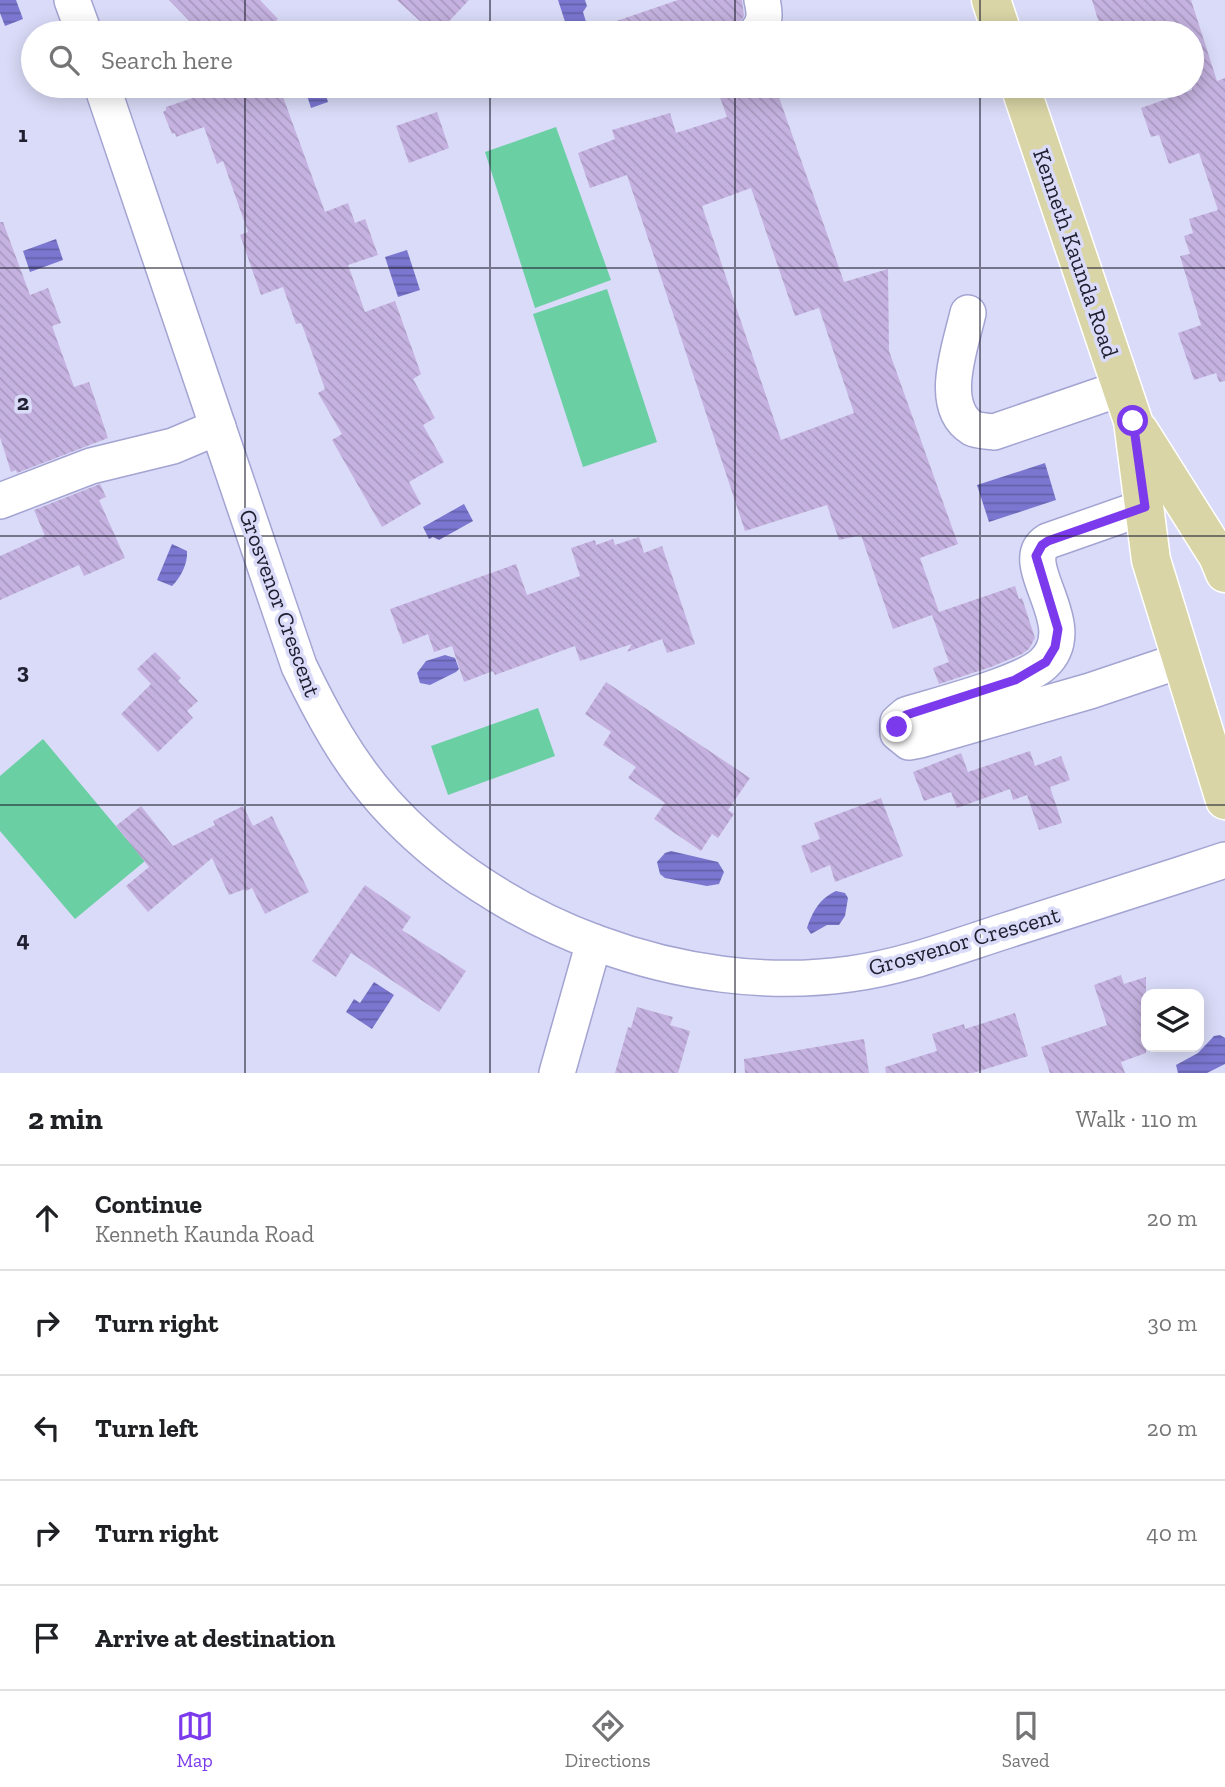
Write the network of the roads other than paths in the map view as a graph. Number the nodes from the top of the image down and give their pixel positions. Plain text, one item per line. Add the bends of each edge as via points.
1 (72, 0) edge
2 (762, 0) edge
3 (991, 0) edge
4 (80, 21) edge
5 (764, 21) edge
6 (998, 21) edge
7 (106, 98) edge
8 (1024, 98) edge
9 (968, 313) dead end
10 (1127, 405) junction
11 (218, 427) junction
12 (0, 501) edge
13 (1145, 507) junction
14 (1225, 573) edge
15 (1055, 647) junction
16 (1182, 660) junction
17 (1082, 693) junction
18 (1225, 800) edge
19 (1225, 860) edge
20 (594, 942) junction
21 (556, 1073) edge

1 - 4 street
2 - 5 street
3 - 6 main road
7 - 11 street, Grosvenor Crescent
8 - 10 main road, Kenneth Kaunda Road
9 - 10 street via 953,399 961,418 974,429 994,432
10 - 13 main road, Kenneth Kaunda Road
10 - 14 main road, Kenneth Kaunda Road via 1219,555
11 - 12 street via 173,446 90,466
11 - 20 street, Grosvenor Crescent via 299,666 332,732 362,776 413,831 486,890
13 - 15 street via 1048,541 1038,550 1036,562 1058,629
13 - 16 main road, Kenneth Kaunda Road via 1151,560
15 - 17 street
15 - 17 street via 1039,667 1015,680 906,715 898,722 898,733 909,741 920,740
16 - 17 street
16 - 18 main road, Kenneth Kaunda Road
19 - 20 street, Grosvenor Crescent via 908,962 850,974 786,979 728,975 662,963
20 - 21 street

